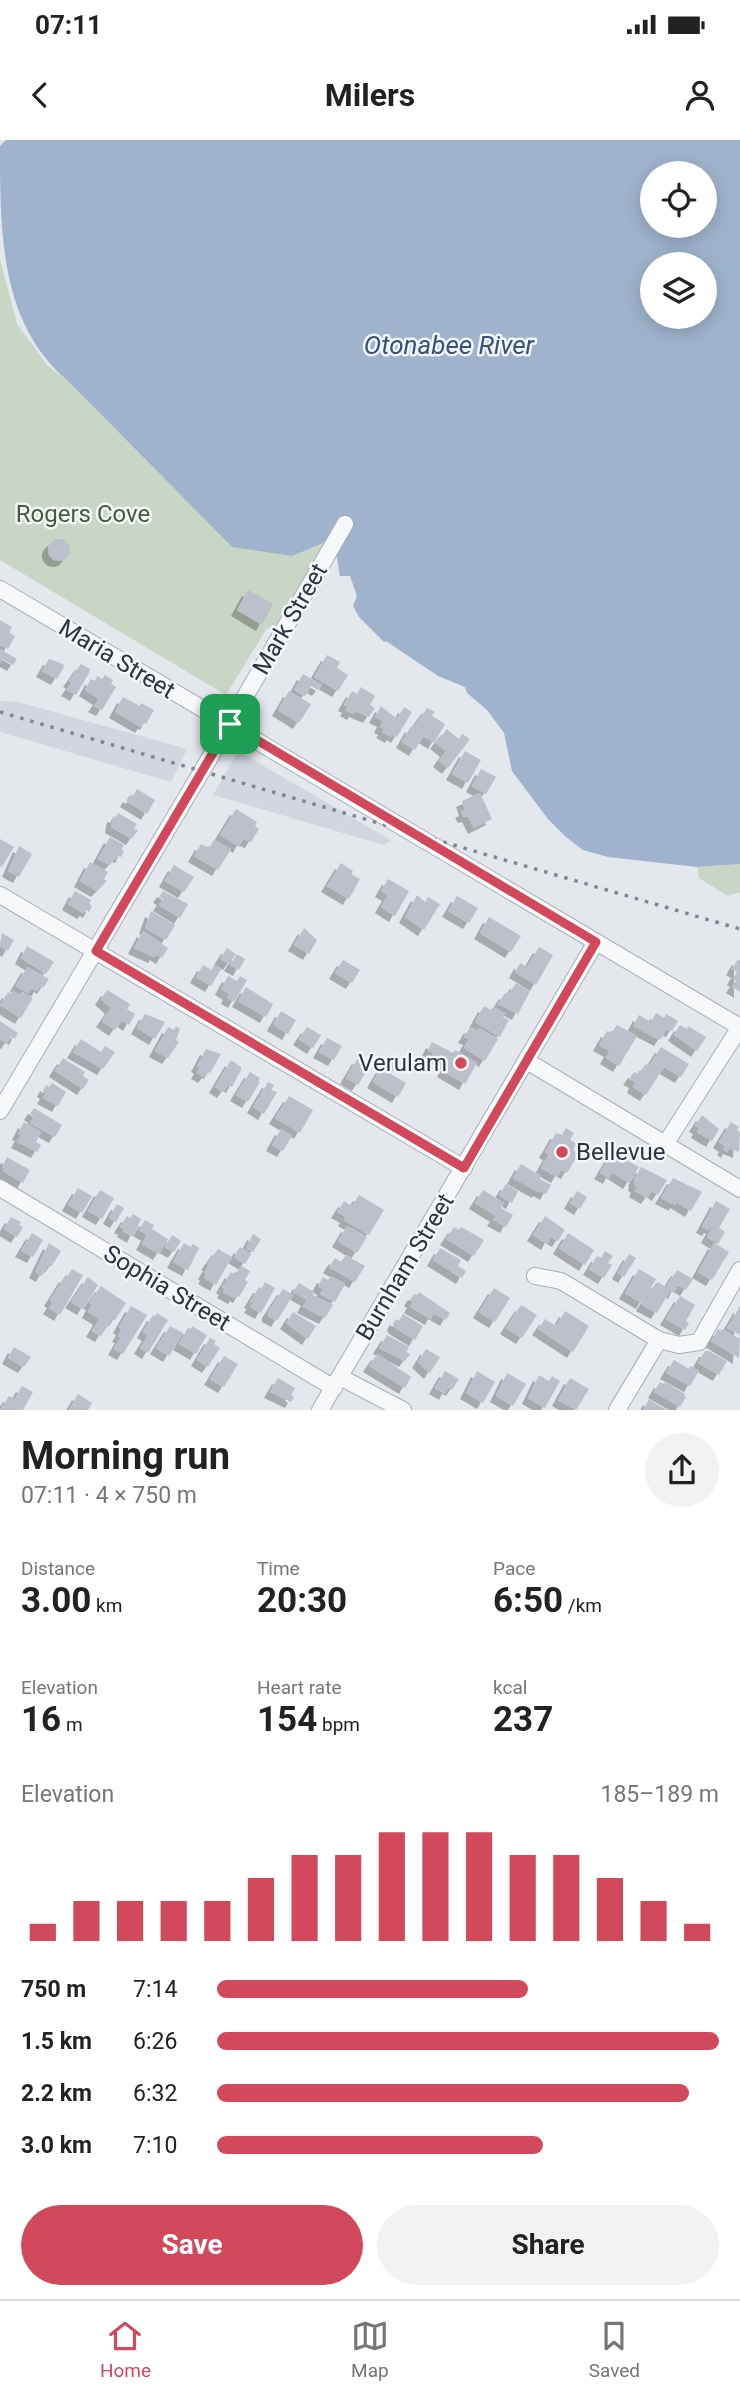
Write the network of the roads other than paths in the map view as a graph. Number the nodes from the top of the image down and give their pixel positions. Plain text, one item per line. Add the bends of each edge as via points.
1 (345, 524) dead end
2 (0, 589) edge
3 (230, 724) junction
4 (0, 895) edge
5 (596, 942) junction
6 (96, 951) junction
7 (740, 1027) edge
8 (527, 1061) junction
9 (0, 1111) edge
10 (666, 1143) junction
11 (464, 1168) junction
12 (0, 1188) edge
13 (740, 1189) edge
14 (740, 1270) edge
15 (535, 1276) dead end
16 (659, 1340) junction
17 (337, 1383) junction
18 (320, 1410) edge
19 (403, 1410) edge
20 (617, 1410) edge

1 - 3 street, Mark Street
2 - 3 street, Maria Street
3 - 5 street, Maria Street
3 - 6 street, Mark Street
4 - 6 street
5 - 7 street, Maria Street
5 - 8 street, Burnham Street
6 - 9 street, Mark Street
6 - 11 street
7 - 10 street
8 - 10 street
8 - 11 street, Burnham Street
10 - 13 street
11 - 17 street, Burnham Street
12 - 17 street, Sophia Street
14 - 16 street via 699,1342 680,1345
15 - 16 street via 561,1281
16 - 20 street
17 - 18 street, Burnham Street
17 - 19 street, Sophia Street

